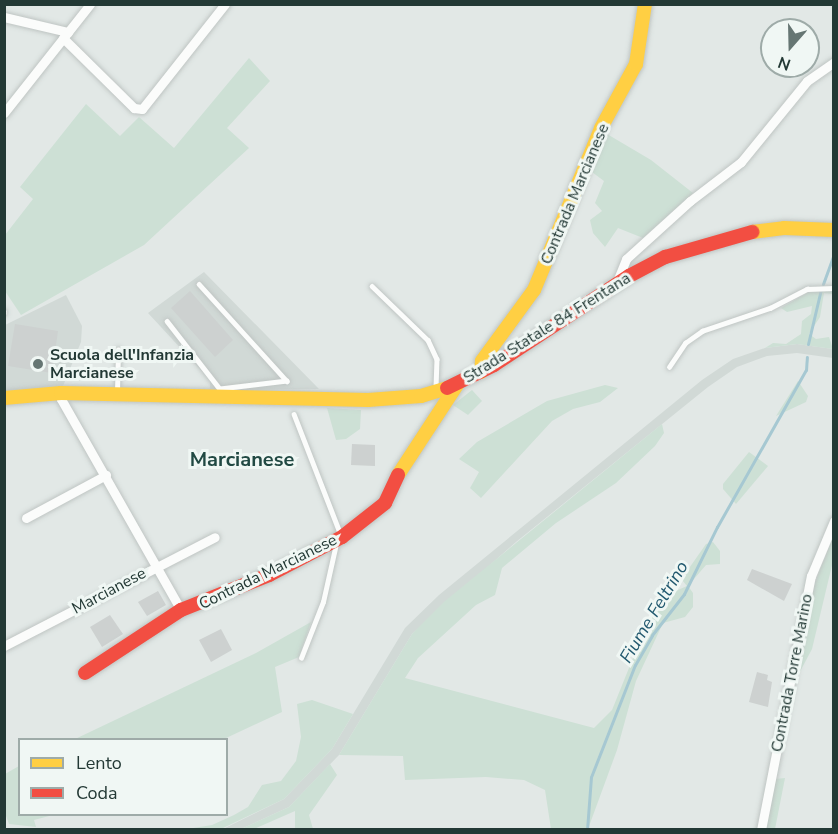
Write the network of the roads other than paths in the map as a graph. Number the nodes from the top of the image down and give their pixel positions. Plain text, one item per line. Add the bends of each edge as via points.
1 (90, 4) edge
2 (225, 4) edge
3 (645, 4) edge
4 (4, 17) edge
5 (65, 35) junction
6 (834, 62) edge
7 (4, 113) edge
8 (834, 230) edge
9 (199, 284) dead end
10 (616, 284) junction
11 (372, 286) dead end
12 (834, 288) edge
13 (167, 321) dead end
14 (118, 350) dead end
15 (669, 367) dead end
16 (481, 372) junction
17 (457, 385) junction
18 (436, 392) junction
19 (61, 393) junction
20 (220, 393) junction
21 (117, 394) junction
22 (4, 398) edge
23 (294, 414) dead end
24 (106, 475) junction
25 (26, 519) dead end
26 (834, 521) edge
27 (214, 537) dead end
28 (339, 539) junction
29 (158, 565) junction
30 (181, 610) junction
31 (4, 645) edge
32 (301, 658) dead end
33 (85, 673) dead end
34 (762, 830) edge

1 - 5 street
2 - 5 street via 142,109 134,108
3 - 16 street, Contrada Marcianese via 636,64 602,128 534,290 482,361
4 - 5 street
5 - 7 street
6 - 10 street via 807,81 747,156 690,201 626,260
8 - 10 street, Strada Statale 84 Frentana via 784,228 744,233 665,257
9 - 20 lane via 287,381
10 - 16 street, Strada Statale 84 Frentana
11 - 18 lane via 428,340 437,359
12 - 15 lane via 807,289 770,308 702,330 685,343
13 - 20 lane
14 - 21 lane
16 - 17 street, Strada Statale 84 Frentana
17 - 18 street, Strada Statale 84 Frentana
17 - 28 street, Contrada Marcianese via 402,465 385,503
18 - 20 street, Strada Statale 84 Frentana via 395,400
19 - 21 street, Strada Statale 84 Frentana
19 - 22 street, Strada Statale 84 Frentana
19 - 24 street, Contrada Marcianese
20 - 21 street, Strada Statale 84 Frentana
23 - 28 lane
24 - 25 street
24 - 29 street, Contrada Marcianese
26 - 34 street, Contrada Torre Marino via 811,576
27 - 29 street, Marcianese
28 - 30 street, Contrada Marcianese via 269,574
28 - 32 lane via 323,602
29 - 30 street, Contrada Marcianese
29 - 31 street, Marcianese
30 - 33 street, Contrada Marcianese

